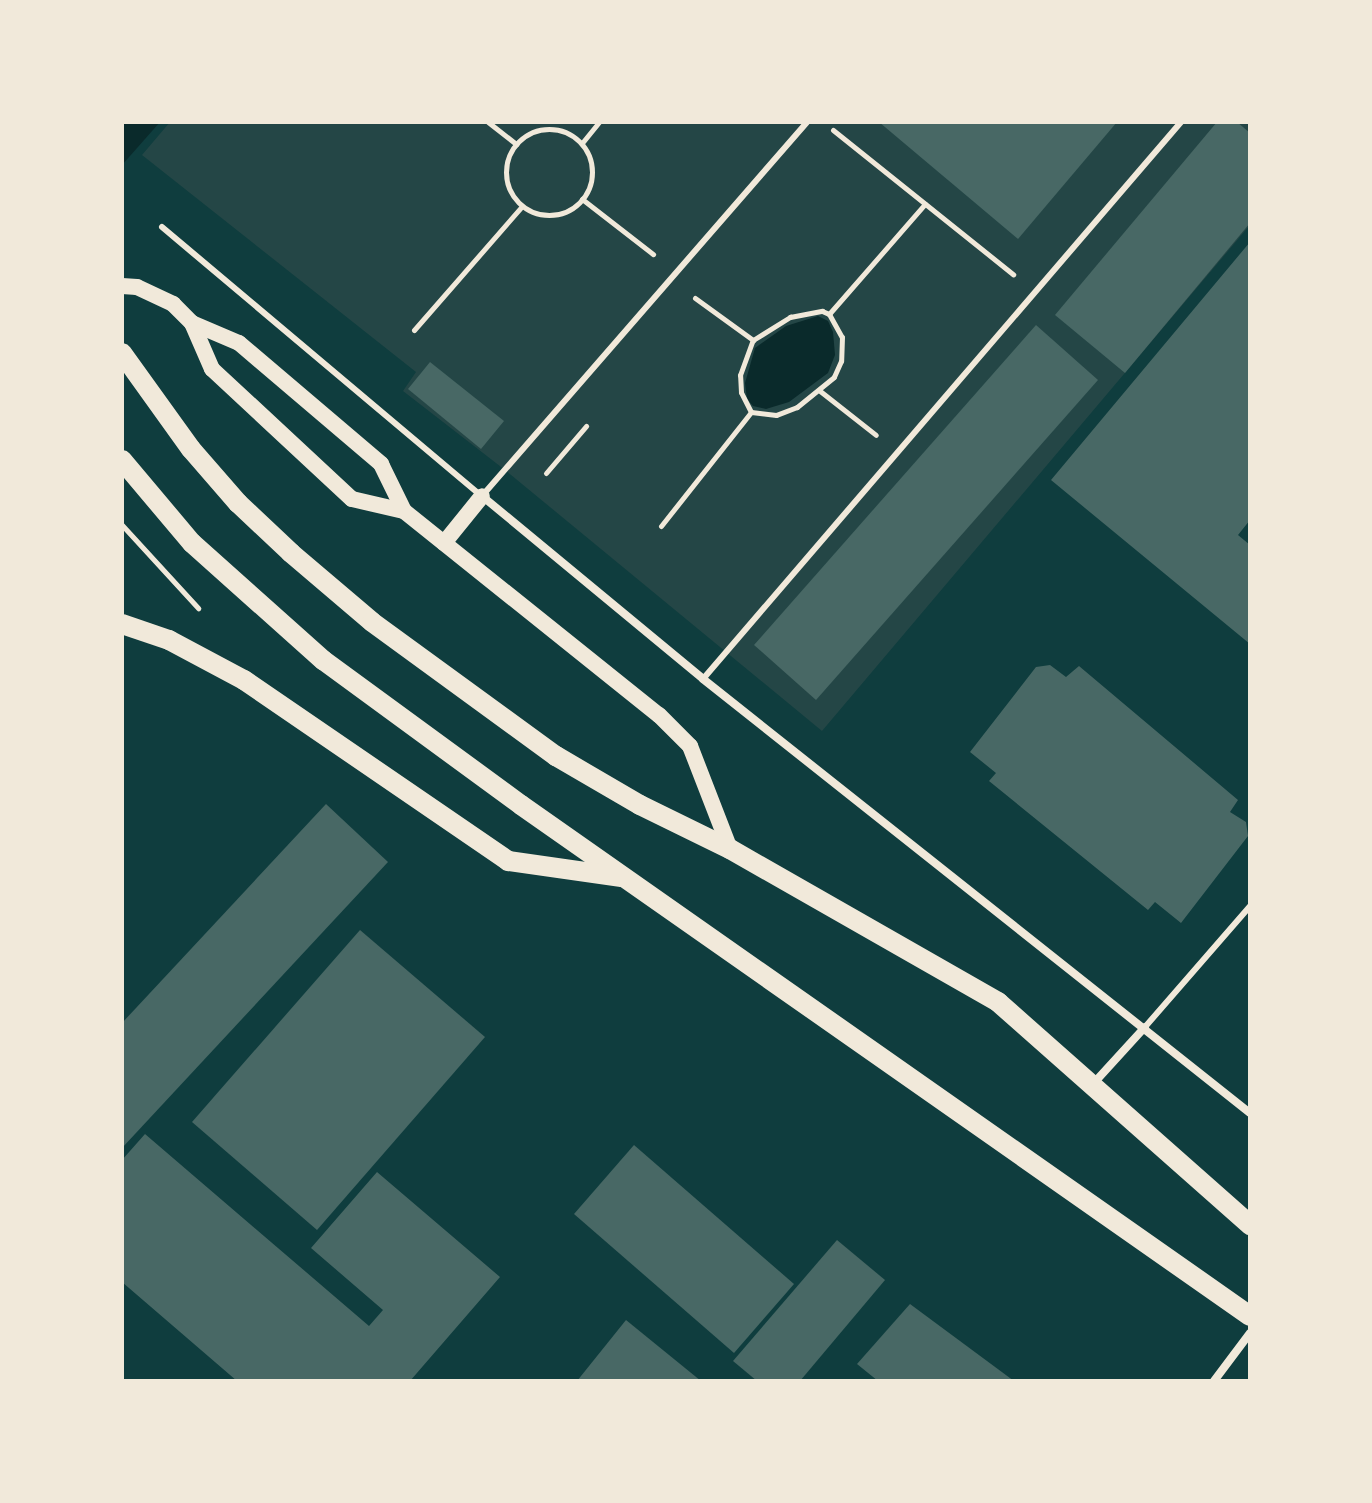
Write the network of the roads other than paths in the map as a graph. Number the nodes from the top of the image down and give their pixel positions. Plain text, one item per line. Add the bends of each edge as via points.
1 (807, 122) edge
2 (1181, 122) edge
3 (162, 227) dead end
4 (130, 286) edge
5 (192, 323) junction
6 (122, 353) edge
7 (122, 460) edge
8 (482, 496) junction
9 (404, 511) junction
10 (444, 543) junction
11 (122, 624) edge
12 (703, 679) junction
13 (730, 849) junction
14 (625, 877) junction
15 (1250, 906) edge
16 (1145, 1027) junction
17 (1092, 1085) junction
18 (1250, 1113) edge
19 (1250, 1225) edge
20 (1250, 1316) edge
21 (1250, 1333) edge
22 (1214, 1381) edge

1 - 8 lane
2 - 12 lane
3 - 8 lane
4 - 5 main road via 173,304
5 - 9 main road via 239,343 381,464
5 - 9 main road via 212,369 352,499
6 - 13 main road via 191,449 238,503 372,622 556,756
7 - 14 main road via 192,543 323,660
8 - 10 main road
8 - 12 street
9 - 10 main road
10 - 13 main road via 659,715 690,746
11 - 14 main road via 169,640 244,680 508,861
12 - 16 street
13 - 17 main road via 998,1002
14 - 20 main road
15 - 16 lane
16 - 17 street
16 - 18 street
17 - 19 main road
21 - 22 street

